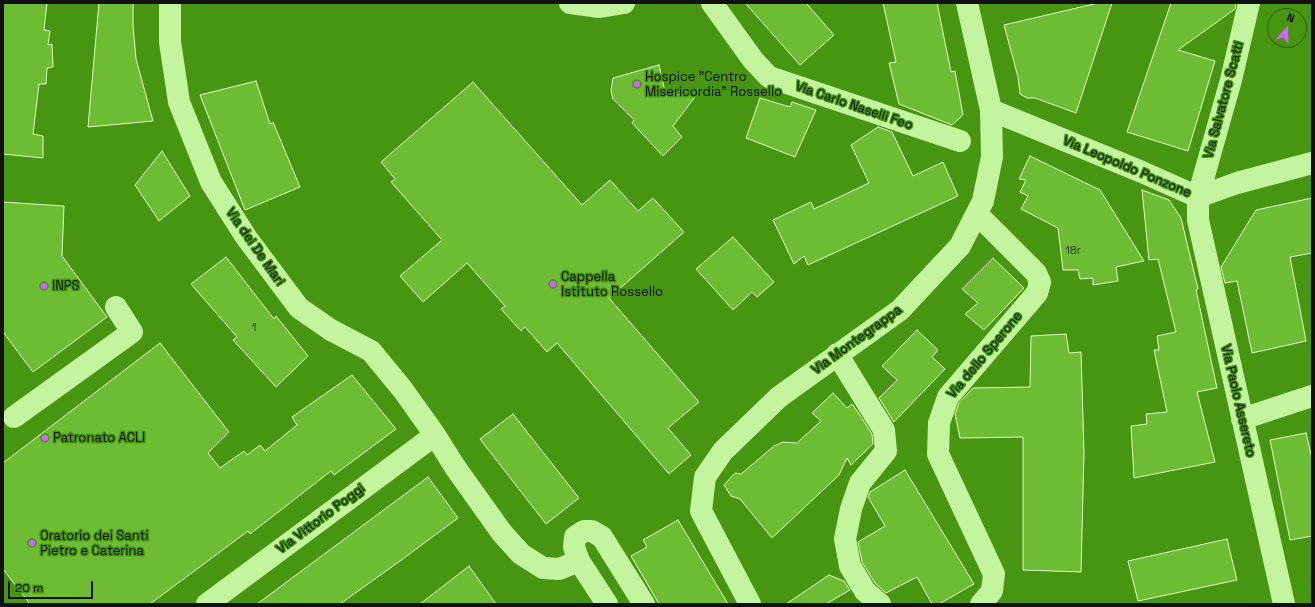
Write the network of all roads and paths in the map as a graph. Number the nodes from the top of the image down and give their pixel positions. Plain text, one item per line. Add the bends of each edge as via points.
1 (170, 3) edge
2 (570, 3) edge
3 (624, 3) edge
4 (712, 3) edge
5 (967, 3) edge
6 (1249, 3) edge
7 (991, 110) junction
8 (960, 141) dead end
9 (1312, 163) edge
10 (1198, 197) junction
11 (977, 214) junction
12 (116, 307) dead end
13 (837, 354) junction
14 (1312, 396) edge
15 (7, 415) edge
16 (1242, 419) junction
17 (435, 434) junction
18 (579, 561) junction
19 (207, 604) edge
20 (607, 604) edge
21 (644, 604) edge
22 (750, 604) edge
23 (880, 604) edge
24 (981, 604) edge
25 (1284, 604) edge

1 - 17 street, Via dei De Mari via 170,42 179,102 211,182 246,237 298,308 331,330 371,351
2 - 3 street via 600,7
4 - 8 street, Via Carlo Naselli Feo via 753,60 770,77
5 - 7 street, Via Montegrappa
6 - 10 street, Via Salvatore Scatti via 1231,80
7 - 10 street, Via Leopoldo Ponzone
7 - 11 street, Via Montegrappa via 992,157 983,201
9 - 10 street, Via Leopoldo Ponzone via 1237,183
10 - 16 street, Via Paolo Assereto via 1198,220
11 - 13 street, Via Montegrappa via 960,246 900,310
11 - 24 street, Via dello Sperone via 1036,273 1040,282 1037,293 948,397 939,423 938,454 994,574 992,592
12 - 15 street via 132,332
13 - 22 street, Via Montegrappa via 779,397 723,451 704,477 701,511
13 - 23 street via 884,430 886,451 860,483 851,509 845,540 850,566 865,591
14 - 16 street
16 - 25 street, Via Paolo Assereto
17 - 18 street, Via dei De Mari via 502,533 521,554 542,568 559,569
17 - 19 street, Via Vittorio Poggi
18 - 20 street
18 - 21 street via 574,547 575,537 584,531 592,531 602,537

